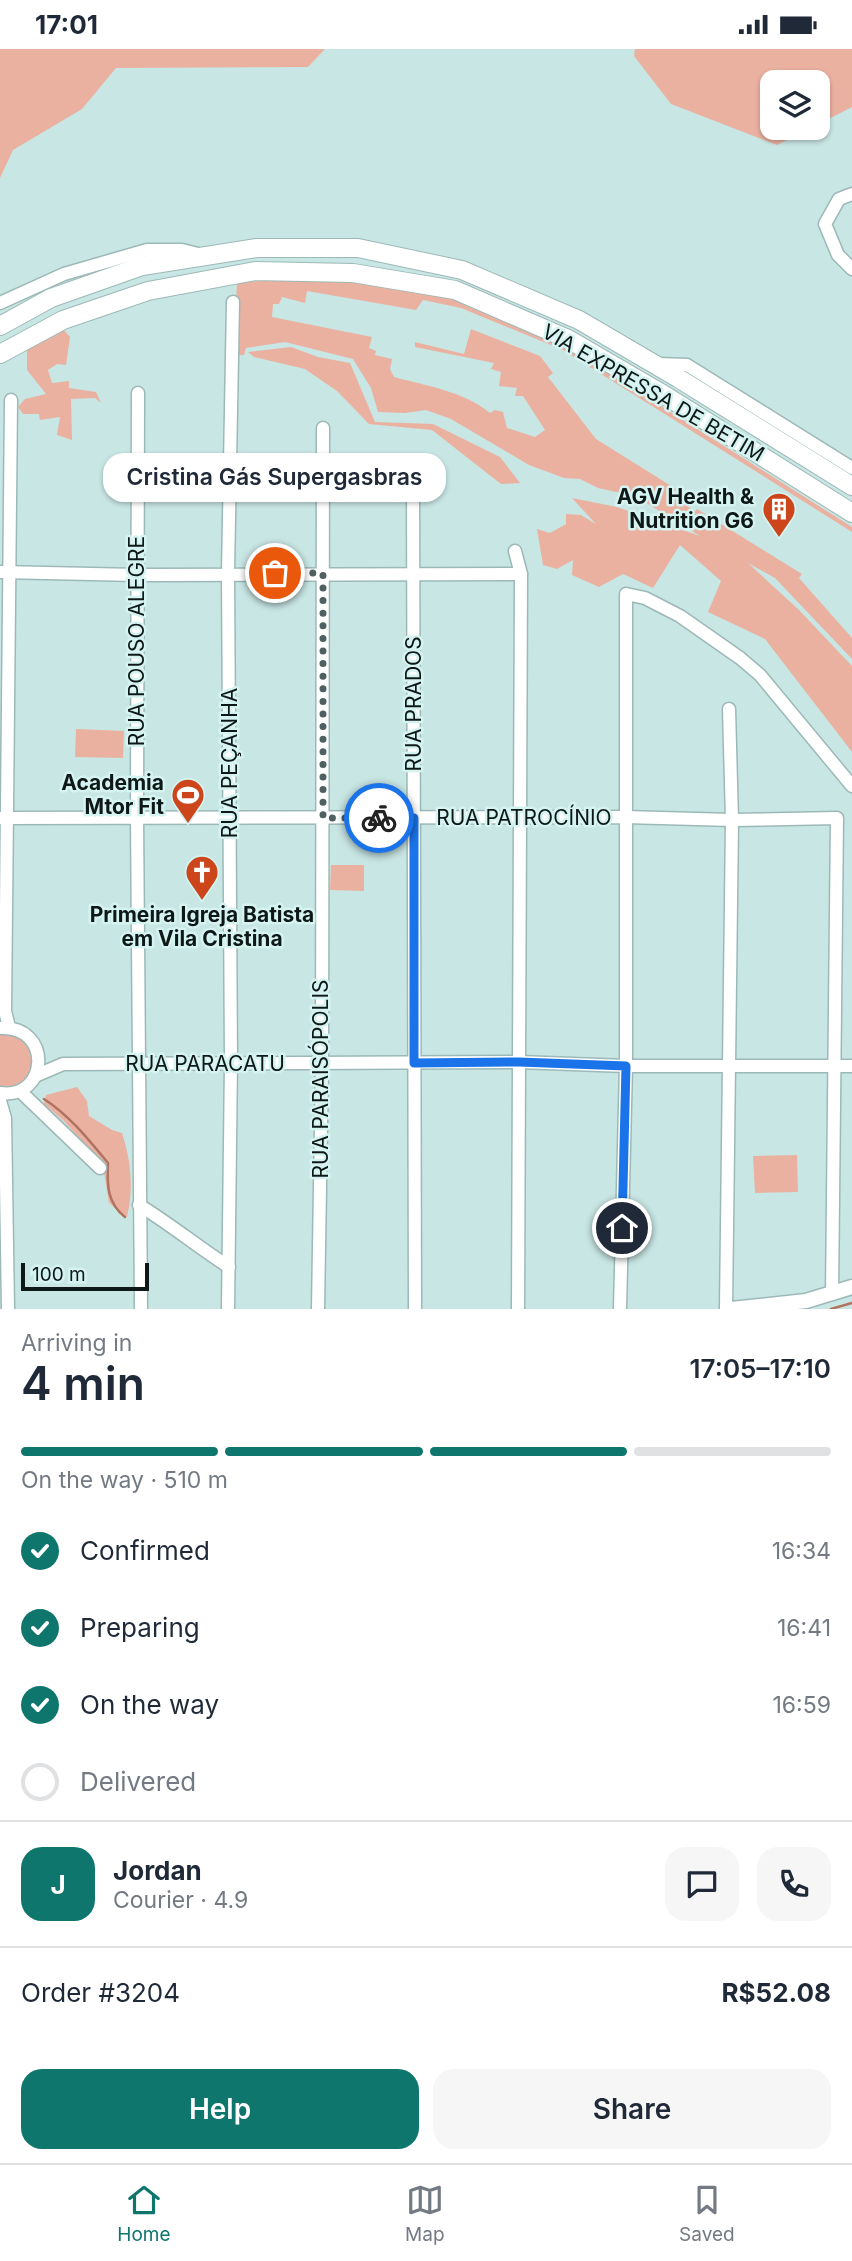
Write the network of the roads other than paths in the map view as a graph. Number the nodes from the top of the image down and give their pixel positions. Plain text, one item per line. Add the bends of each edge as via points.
1 (852, 194) edge
2 (205, 256) junction
3 (852, 269) edge
4 (233, 302) dead end
5 (0, 303) edge
6 (0, 326) edge
7 (0, 354) edge
8 (654, 364) junction
9 (138, 393) dead end
10 (11, 400) dead end
11 (323, 428) dead end
12 (852, 468) edge
13 (413, 478) dead end
14 (852, 486) edge
15 (852, 513) edge
16 (515, 551) dead end
17 (5, 572) edge
18 (414, 572) junction
19 (228, 573) junction
20 (323, 573) junction
21 (521, 574) junction
22 (137, 575) junction
23 (729, 709) dead end
24 (852, 786) edge
25 (137, 817) junction
26 (625, 817) junction
27 (4, 818) edge
28 (230, 818) junction
29 (323, 818) junction
30 (414, 818) junction
31 (521, 818) junction
32 (732, 820) junction
33 (4, 1022) edge
34 (38, 1053) junction
35 (231, 1062) junction
36 (519, 1062) junction
37 (414, 1063) junction
38 (63, 1064) junction
39 (138, 1065) junction
40 (322, 1065) junction
41 (731, 1065) junction
42 (626, 1066) junction
43 (835, 1066) junction
44 (852, 1066) edge
45 (36, 1076) junction
46 (18, 1092) junction
47 (0, 1093) edge
48 (0, 1101) edge
49 (5, 1118) junction
50 (100, 1168) dead end
51 (139, 1205) junction
52 (229, 1267) junction
53 (852, 1287) edge
54 (832, 1294) junction
55 (8, 1309) edge
56 (141, 1309) edge
57 (228, 1309) edge
58 (318, 1309) edge
59 (415, 1309) edge
60 (518, 1309) edge
61 (620, 1309) edge
62 (729, 1309) edge

1 - 3 street via 839,199 825,224 838,255
2 - 5 street via 183,250 147,250 64,274
2 - 6 highway via 142,266 51,298
2 - 8 highway via 257,248 358,248 461,270 579,320
4 - 19 street, RUA PEÇANHA
7 - 15 highway, VIA EXPRESSA DE BETIM via 63,320 148,291 255,271 353,273 456,290 568,339
8 - 12 street via 687,365
8 - 14 highway
9 - 22 street, RUA POUSO ALEGRE
10 - 17 street
11 - 20 street, RUA PARAISÓPOLIS
13 - 18 street, RUA PRADOS
16 - 21 street
17 - 22 street
17 - 27 street
18 - 20 street
18 - 21 street
18 - 30 street, RUA PRADOS
19 - 20 street
19 - 22 street
19 - 28 street, RUA PEÇANHA
20 - 29 street, RUA PARAISÓPOLIS
21 - 31 street
22 - 25 street, RUA POUSO ALEGRE
23 - 32 street
24 - 26 street via 760,675 740,658 680,616 626,594
25 - 27 street, RUA PATROCÍNIO
25 - 28 street, RUA PATROCÍNIO
25 - 39 street, RUA POUSO ALEGRE
26 - 31 street, RUA PATROCÍNIO
26 - 32 street, RUA PATROCÍNIO
26 - 42 street
27 - 33 street
28 - 29 street, RUA PATROCÍNIO
28 - 35 street, RUA PEÇANHA
29 - 30 street, RUA PATROCÍNIO
29 - 40 street, RUA PARAISÓPOLIS
30 - 31 street, RUA PATROCÍNIO
30 - 37 street, RUA PRADOS
31 - 36 street
32 - 41 street
32 - 43 street, RUA PATROCÍNIO via 837,818
33 - 34 street via 24,1033
34 - 38 street, RUA PARACATU
34 - 45 street
35 - 39 street, RUA PARACATU
35 - 40 street, RUA PARACATU
35 - 52 street, RUA PEÇANHA
36 - 37 street, RUA PARACATU
36 - 42 street, RUA PARACATU
36 - 60 street
37 - 40 street, RUA PARACATU
37 - 59 street, RUA PRADOS
38 - 39 street, RUA PARACATU
38 - 45 street, RUA PARACATU
39 - 51 street, RUA POUSO ALEGRE
40 - 58 street, RUA PARAISÓPOLIS
41 - 42 street, RUA PARACATU
41 - 43 street, RUA PARACATU
41 - 62 street
42 - 61 street
43 - 44 street, RUA PARACATU
43 - 54 street
45 - 46 street, RUA PARACATU
46 - 47 street
46 - 49 street
46 - 50 street
48 - 49 street
49 - 55 street
51 - 52 street
51 - 56 street, RUA POUSO ALEGRE
52 - 57 street, RUA PEÇANHA
53 - 54 main road
54 - 62 main road

